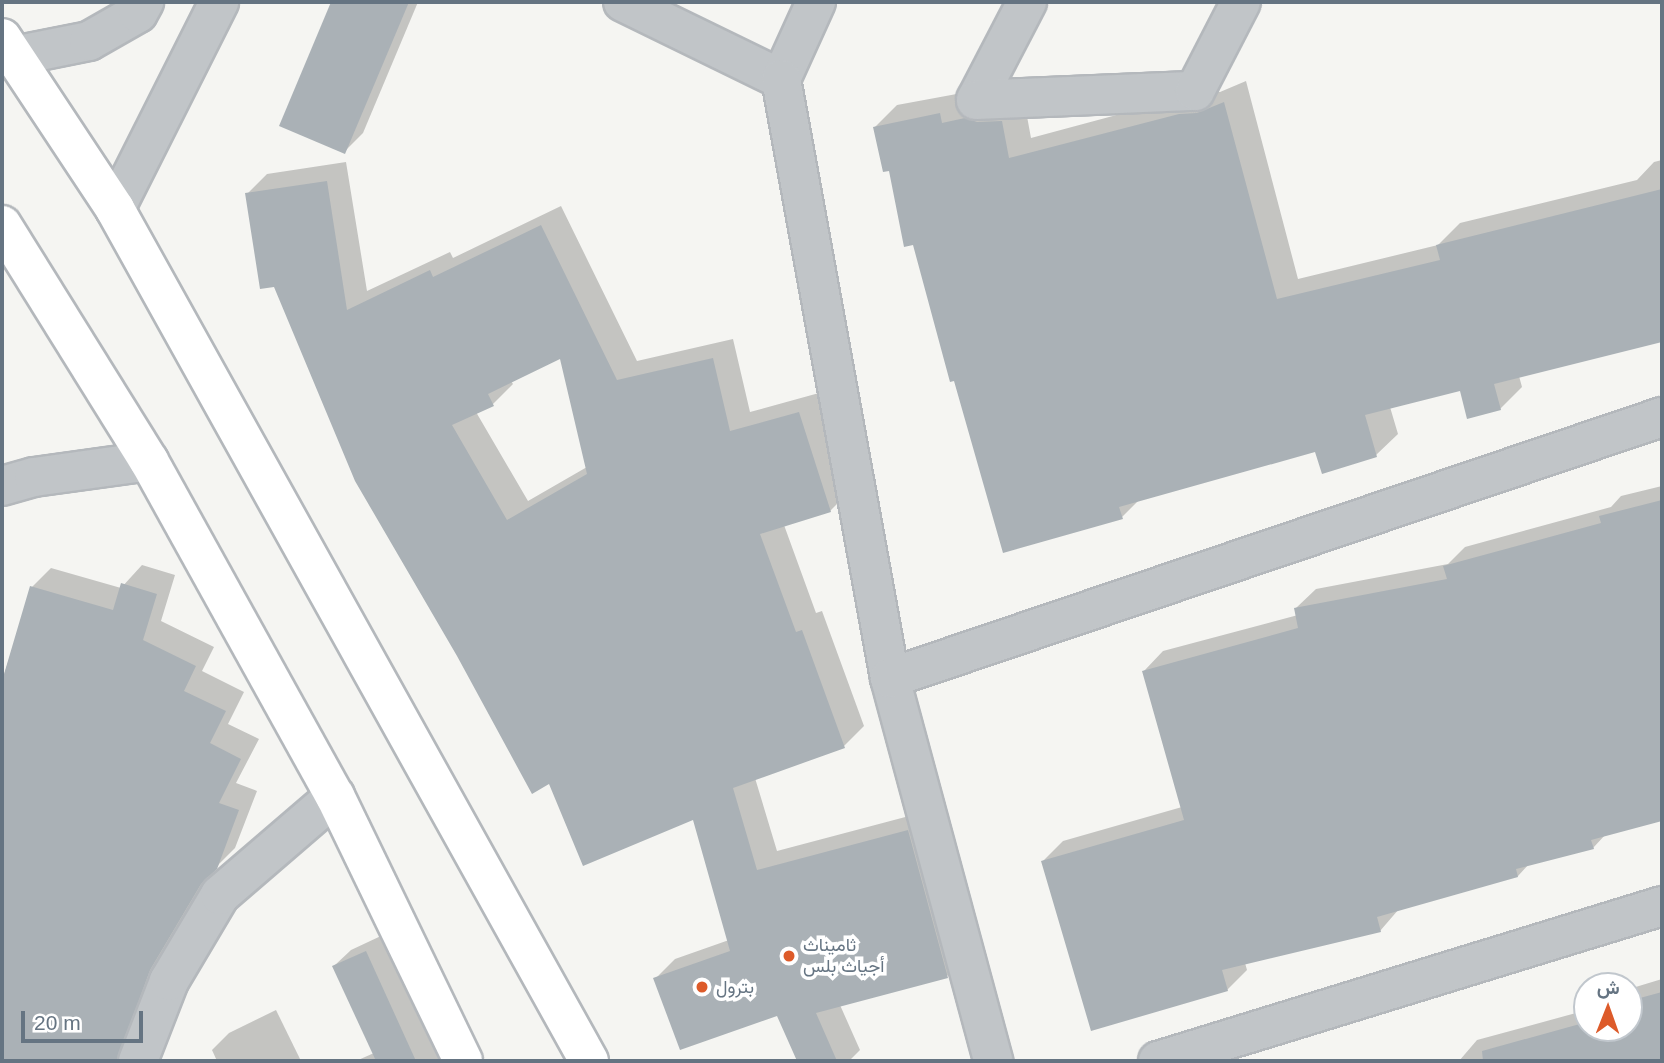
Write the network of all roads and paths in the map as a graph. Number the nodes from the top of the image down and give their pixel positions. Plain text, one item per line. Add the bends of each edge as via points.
1 (144, 2) edge
2 (219, 2) edge
3 (623, 2) edge
4 (816, 2) edge
5 (1027, 2) edge
6 (1241, 2) edge
7 (8, 47) edge
8 (781, 79) junction
9 (115, 209) junction
10 (2, 225) edge
11 (1662, 417) edge
12 (149, 461) junction
13 (2, 486) edge
14 (890, 678) junction
15 (335, 796) junction
16 (1662, 906) edge
17 (138, 1061) edge
18 (463, 1061) edge
19 (589, 1061) edge
20 (993, 1061) edge
21 (1158, 1061) edge

1 - 7 street via 138,13 89,41
2 - 9 street
3 - 8 street
4 - 8 street
5 - 6 street via 976,100 1195,91
7 - 9 main road
8 - 14 street
9 - 19 main road
10 - 12 main road
11 - 14 street
12 - 13 street via 34,477
12 - 15 main road
14 - 20 street
15 - 17 street via 220,895 169,981
15 - 18 main road
16 - 21 street

